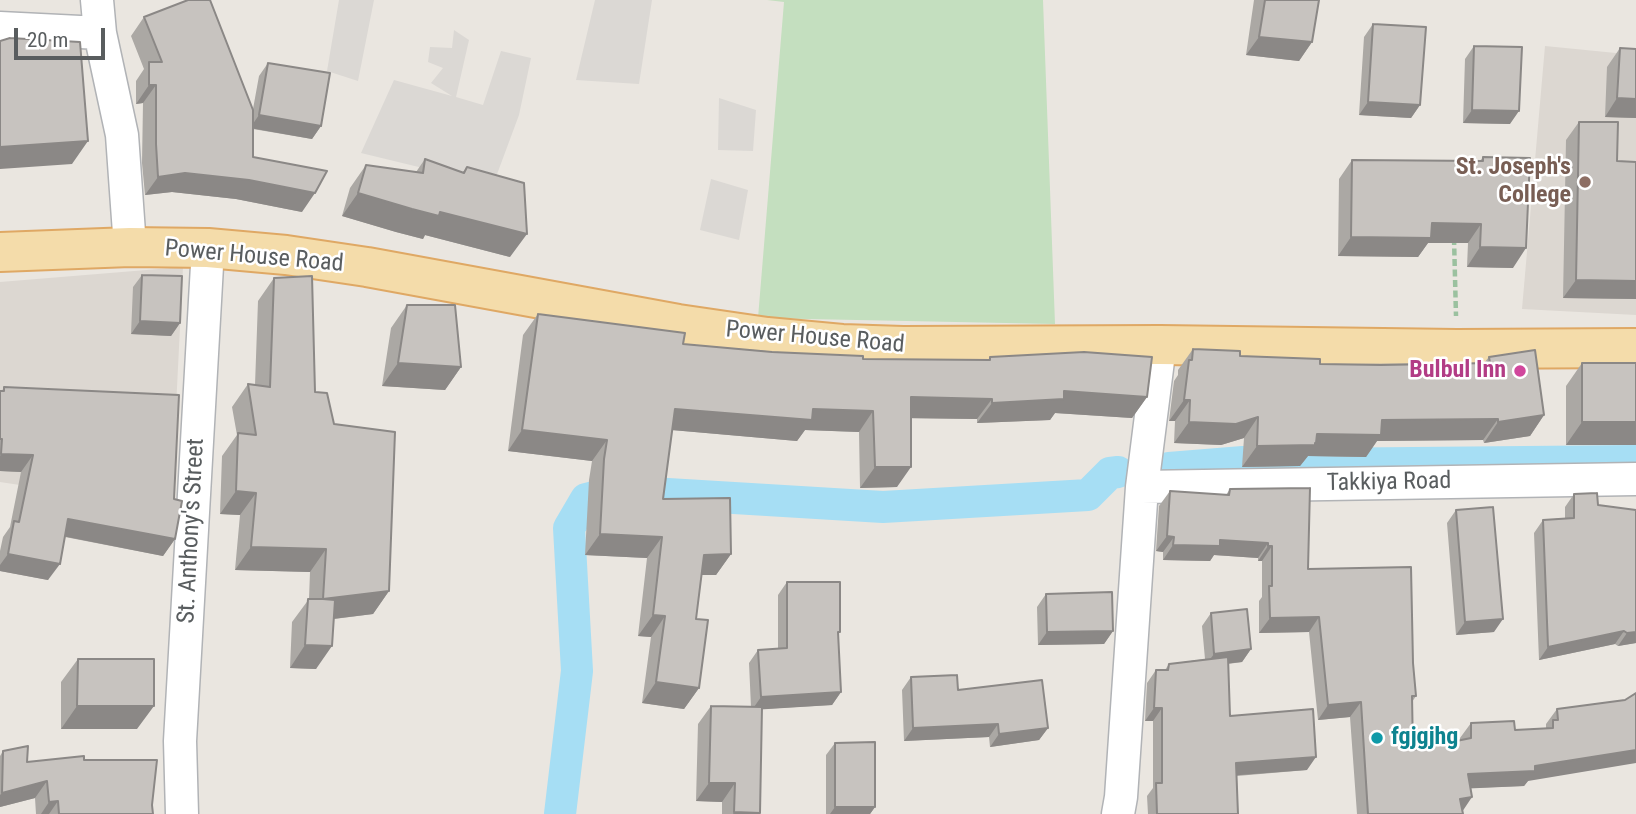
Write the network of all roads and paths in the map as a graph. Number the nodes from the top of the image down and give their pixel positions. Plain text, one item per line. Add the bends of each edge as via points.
1 (97, 0) edge
2 (0, 28) edge
3 (100, 33) junction
4 (1454, 230) edge
5 (130, 247) junction
6 (208, 248) junction
7 (0, 252) edge
8 (1160, 345) junction
9 (1636, 348) edge
10 (1457, 349) junction
11 (1636, 479) edge
12 (1142, 488) junction
13 (182, 814) edge
14 (1118, 814) edge

1 - 3 street
2 - 3 street
3 - 5 street via 122,135
4 - 10 path
5 - 6 main road, Power House Road
5 - 7 main road, Power House Road
6 - 8 main road, Power House Road via 367,267 767,337 903,346
6 - 13 street, St. Anthony's Street via 180,741
8 - 10 main road, Power House Road
8 - 12 street
9 - 10 main road, Power House Road
11 - 12 street, Takkiya Road
12 - 14 street

